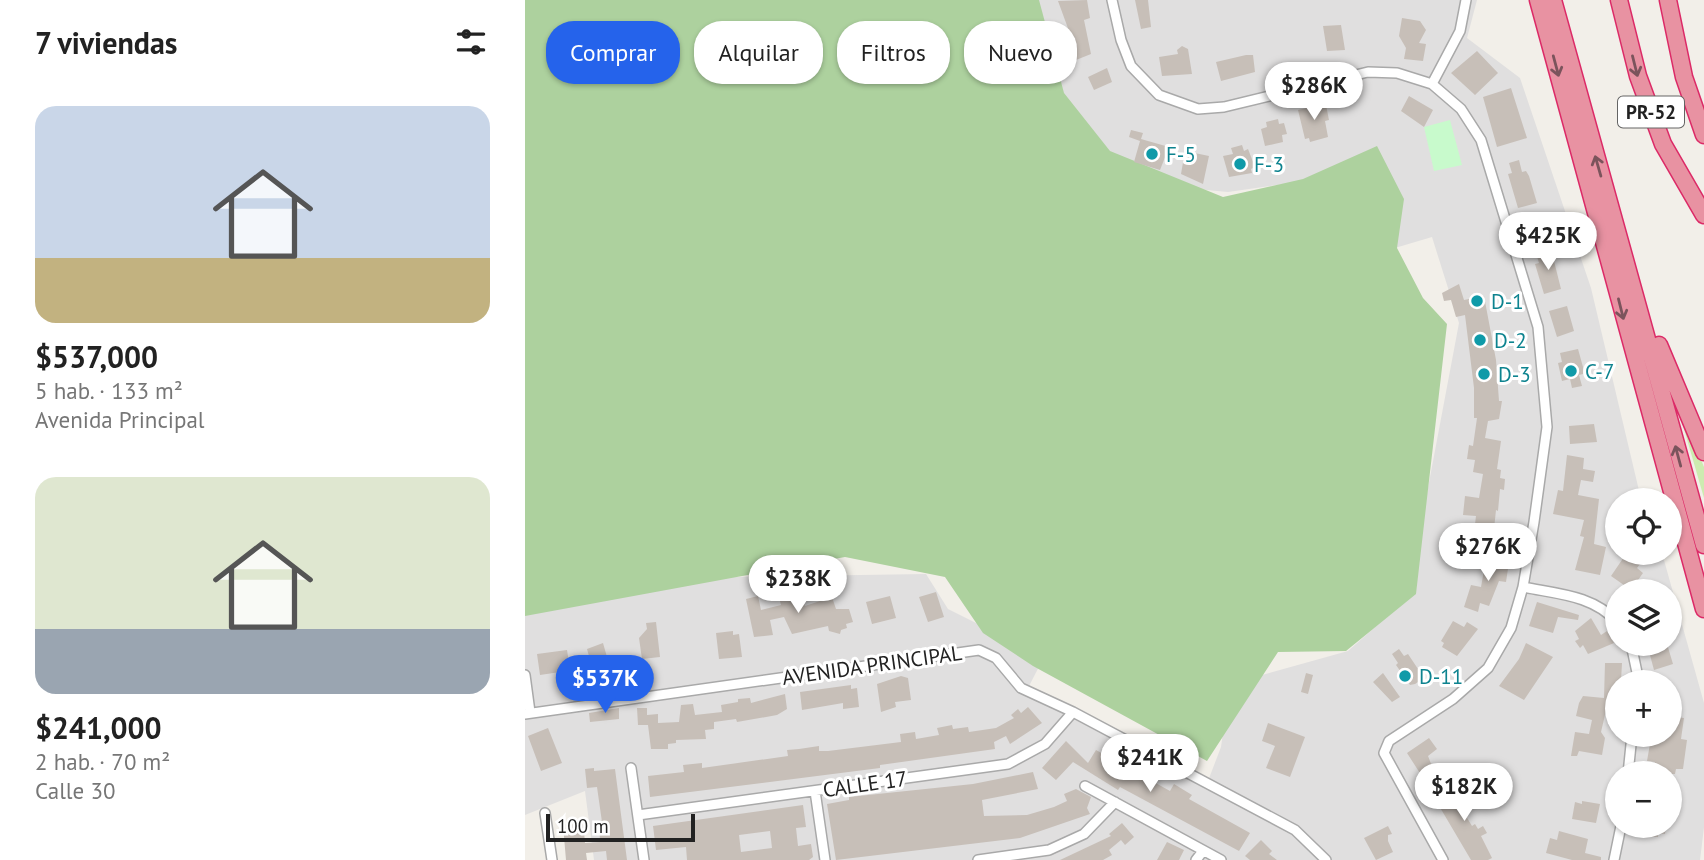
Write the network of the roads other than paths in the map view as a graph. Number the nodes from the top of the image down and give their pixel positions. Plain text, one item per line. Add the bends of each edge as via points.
1 (1111, 0) edge
2 (1466, 0) edge
3 (1619, 0) edge
4 (1668, 0) edge
5 (1542, 1) edge
6 (1432, 84) junction
7 (1704, 135) edge
8 (1704, 215) edge
9 (1633, 285) junction
10 (1704, 452) edge
11 (1704, 545) edge
12 (1523, 587) junction
13 (1704, 609) edge
14 (1605, 610) edge
15 (525, 675) edge
16 (1073, 712) junction
17 (528, 713) edge
18 (631, 768) dead end
19 (1085, 786) dead end
20 (815, 791) junction
21 (1115, 802) junction
22 (545, 813) dead end
23 (638, 816) junction
24 (1619, 838) edge
25 (1203, 850) junction
26 (552, 860) edge
27 (644, 860) edge
28 (825, 860) edge
29 (978, 860) edge
30 (1196, 860) edge
31 (1221, 860) edge
32 (1326, 860) edge
33 (1443, 860) edge
34 (1614, 860) edge

1 - 6 street via 1131,66 1159,95 1198,108 1224,107 1368,72 1397,73
2 - 6 street via 1460,32
3 -> 8 highway, PR-52 via 1637,76 1663,144
4 - 7 highway, PR-52 via 1684,77
9 -> 5 highway
5 -> 13 highway
6 - 12 street via 1461,109 1481,140 1538,327 1547,427
9 - 10 highway
11 -> 9 highway
12 - 14 street via 1589,600
12 - 33 street via 1511,628 1488,668 1453,699 1389,741 1384,753
15 - 17 street
16 - 17 street, AVENIDA PRINCIPAL via 1021,688 996,658 979,650
16 - 20 street, CALLE 17 via 1045,744 1008,764
16 - 32 street, AVENIDA PRINCIPAL via 1295,830
18 - 23 street
19 - 21 street
20 - 23 street, CALLE 17
20 - 28 street
21 - 25 street
21 - 29 street via 1084,834 1049,850
22 - 26 street
23 - 27 street
24 - 34 street
25 - 30 street
25 - 31 street

